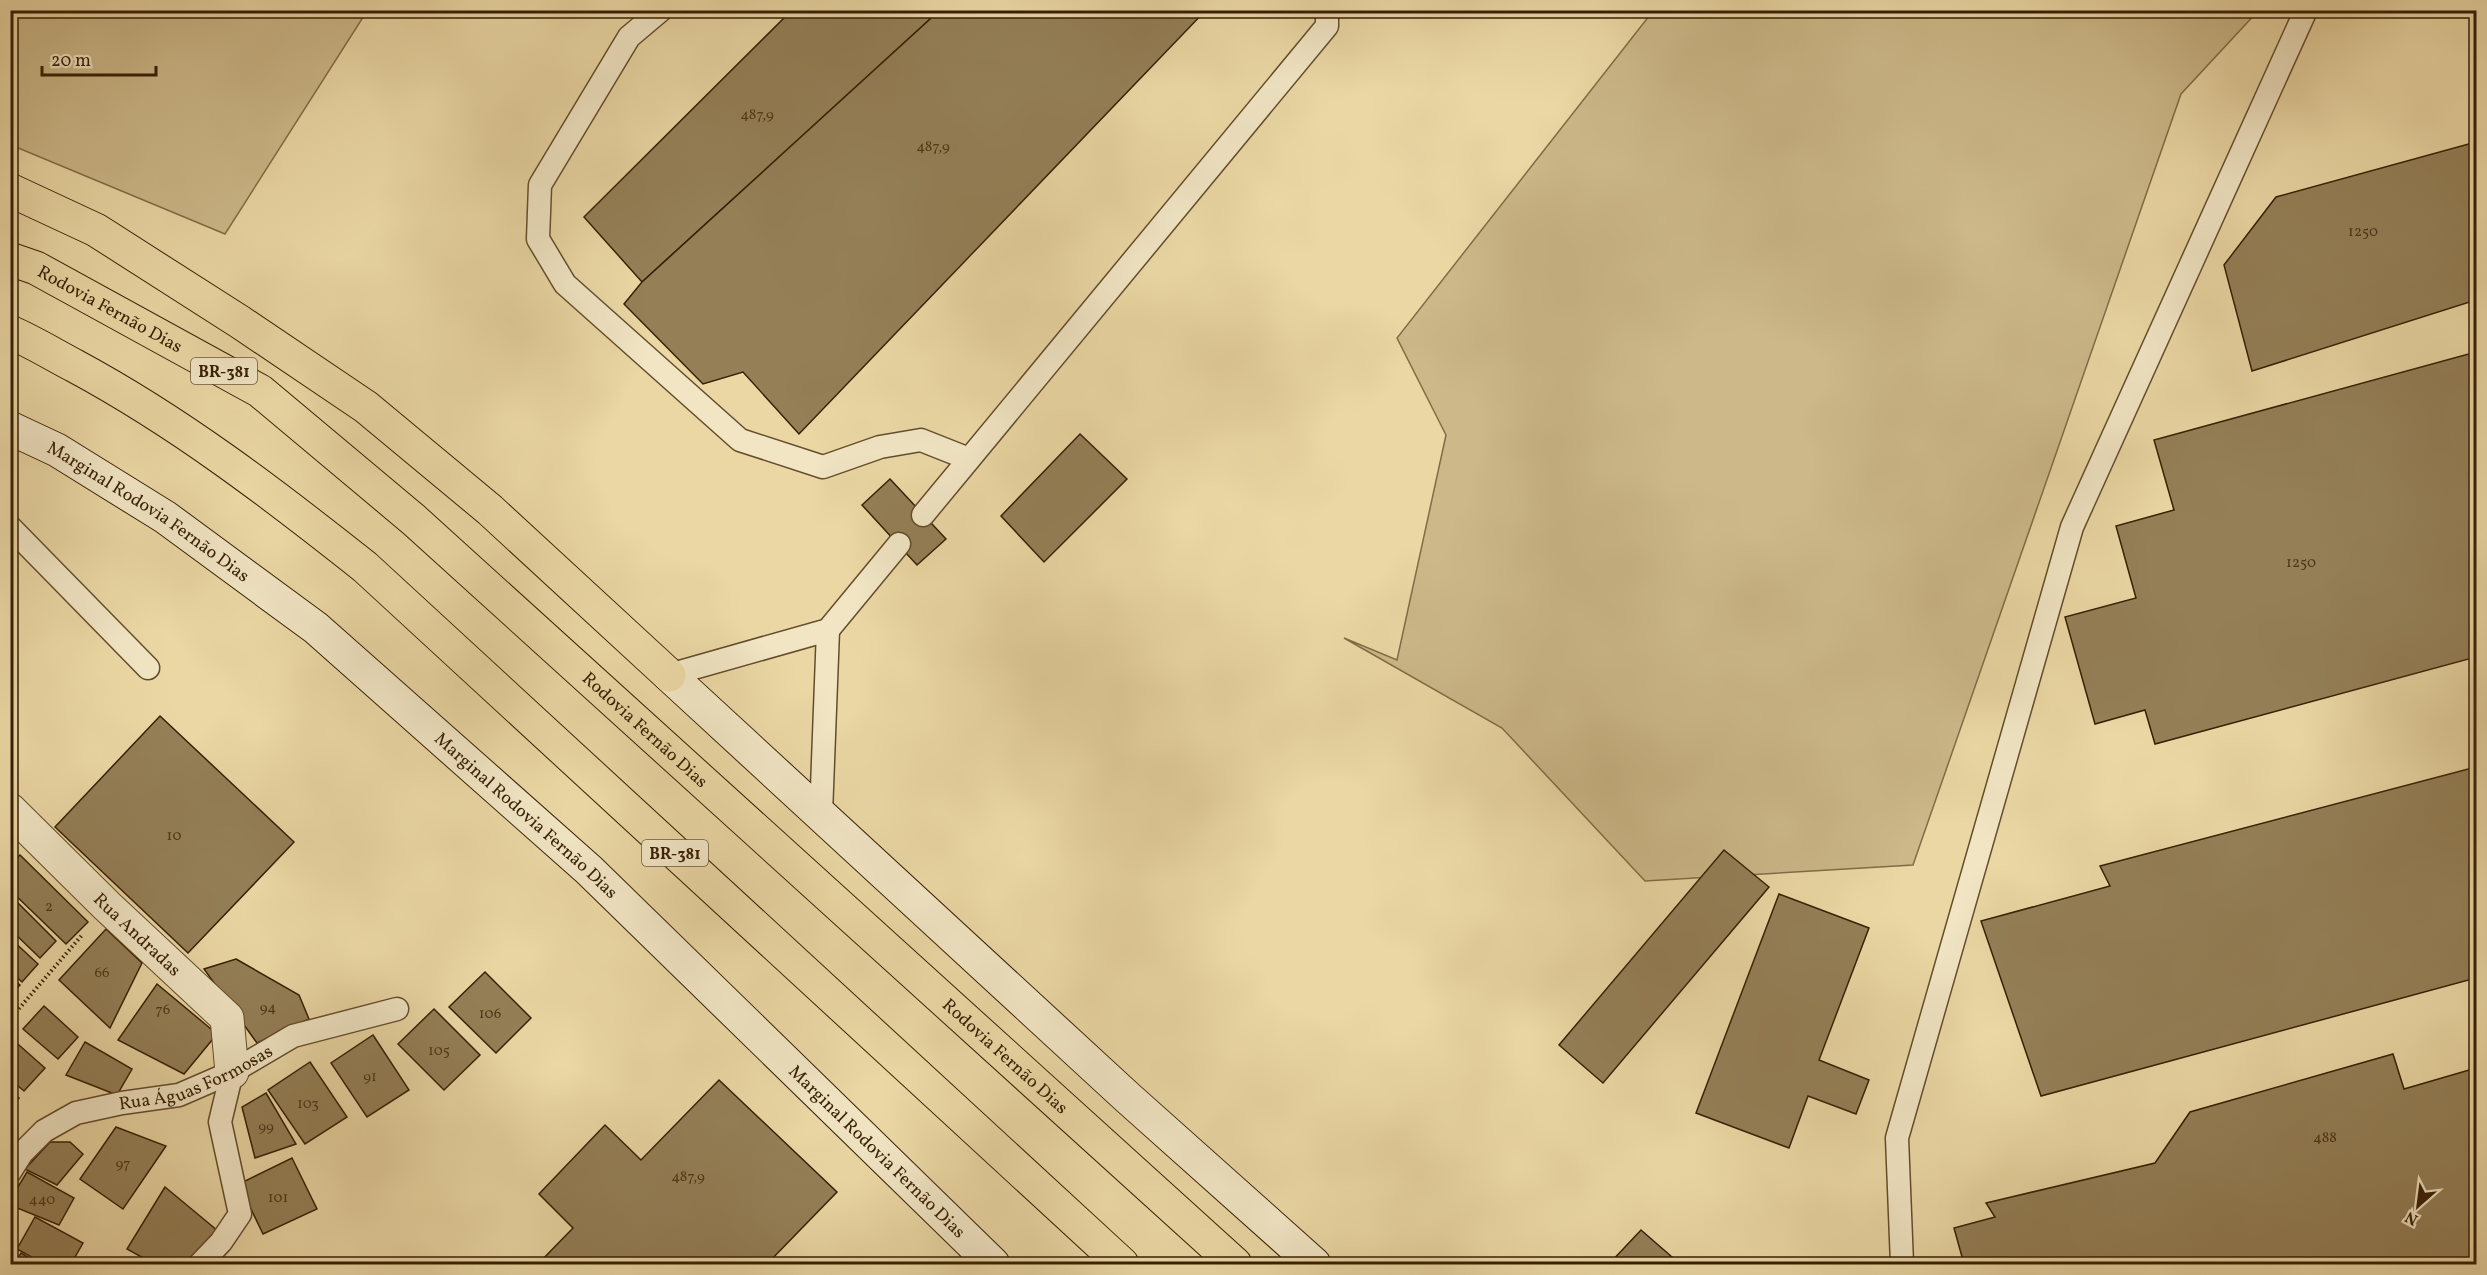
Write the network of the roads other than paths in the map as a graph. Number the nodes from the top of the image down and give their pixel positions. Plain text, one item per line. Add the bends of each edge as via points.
1 (661, 10) edge
2 (1327, 10) edge
3 (2306, 10) edge
4 (10, 190) edge
5 (10, 259) edge
6 (10, 332) edge
7 (10, 428) edge
8 (969, 459) junction
9 (923, 515) dead end
10 (10, 527) edge
11 (899, 544) dead end
12 (828, 630) junction
13 (148, 668) dead end
14 (669, 675) junction
15 (821, 814) junction
16 (12, 816) edge
17 (397, 1009) dead end
18 (232, 1072) junction
19 (10, 1172) edge
20 (200, 1264) edge
21 (993, 1264) edge
22 (1122, 1264) edge
23 (1235, 1264) edge
24 (1314, 1264) edge
25 (1902, 1264) edge

1 - 8 lane via 629,37 540,184 538,239 565,284 740,440 823,467 880,447 921,440
2 - 8 lane via 1326,26
3 - 25 lane via 2072,527 1897,1138
4 - 14 highway via 96,230 366,407 490,510
5 - 23 highway, Rodovia Fernão Dias / BR-381 via 36,268 261,391 414,520
6 - 22 highway, BR-381 via 141,404 290,507 365,567
7 - 21 main road, Marginal Rodovia Fernão Dias via 57,450 165,517 316,628 589,870
8 - 9 lane
10 - 13 lane
11 - 12 lane
12 - 14 lane
12 - 15 lane
14 - 15 main road
15 - 24 main road
16 - 18 main road, Rua Andradas via 227,1018
17 - 18 lane, Rua Águas Formosas via 293,1036
18 - 19 lane, Rua Águas Formosas via 179,1095 76,1113 44,1131
18 - 20 lane via 220,1122 240,1214

